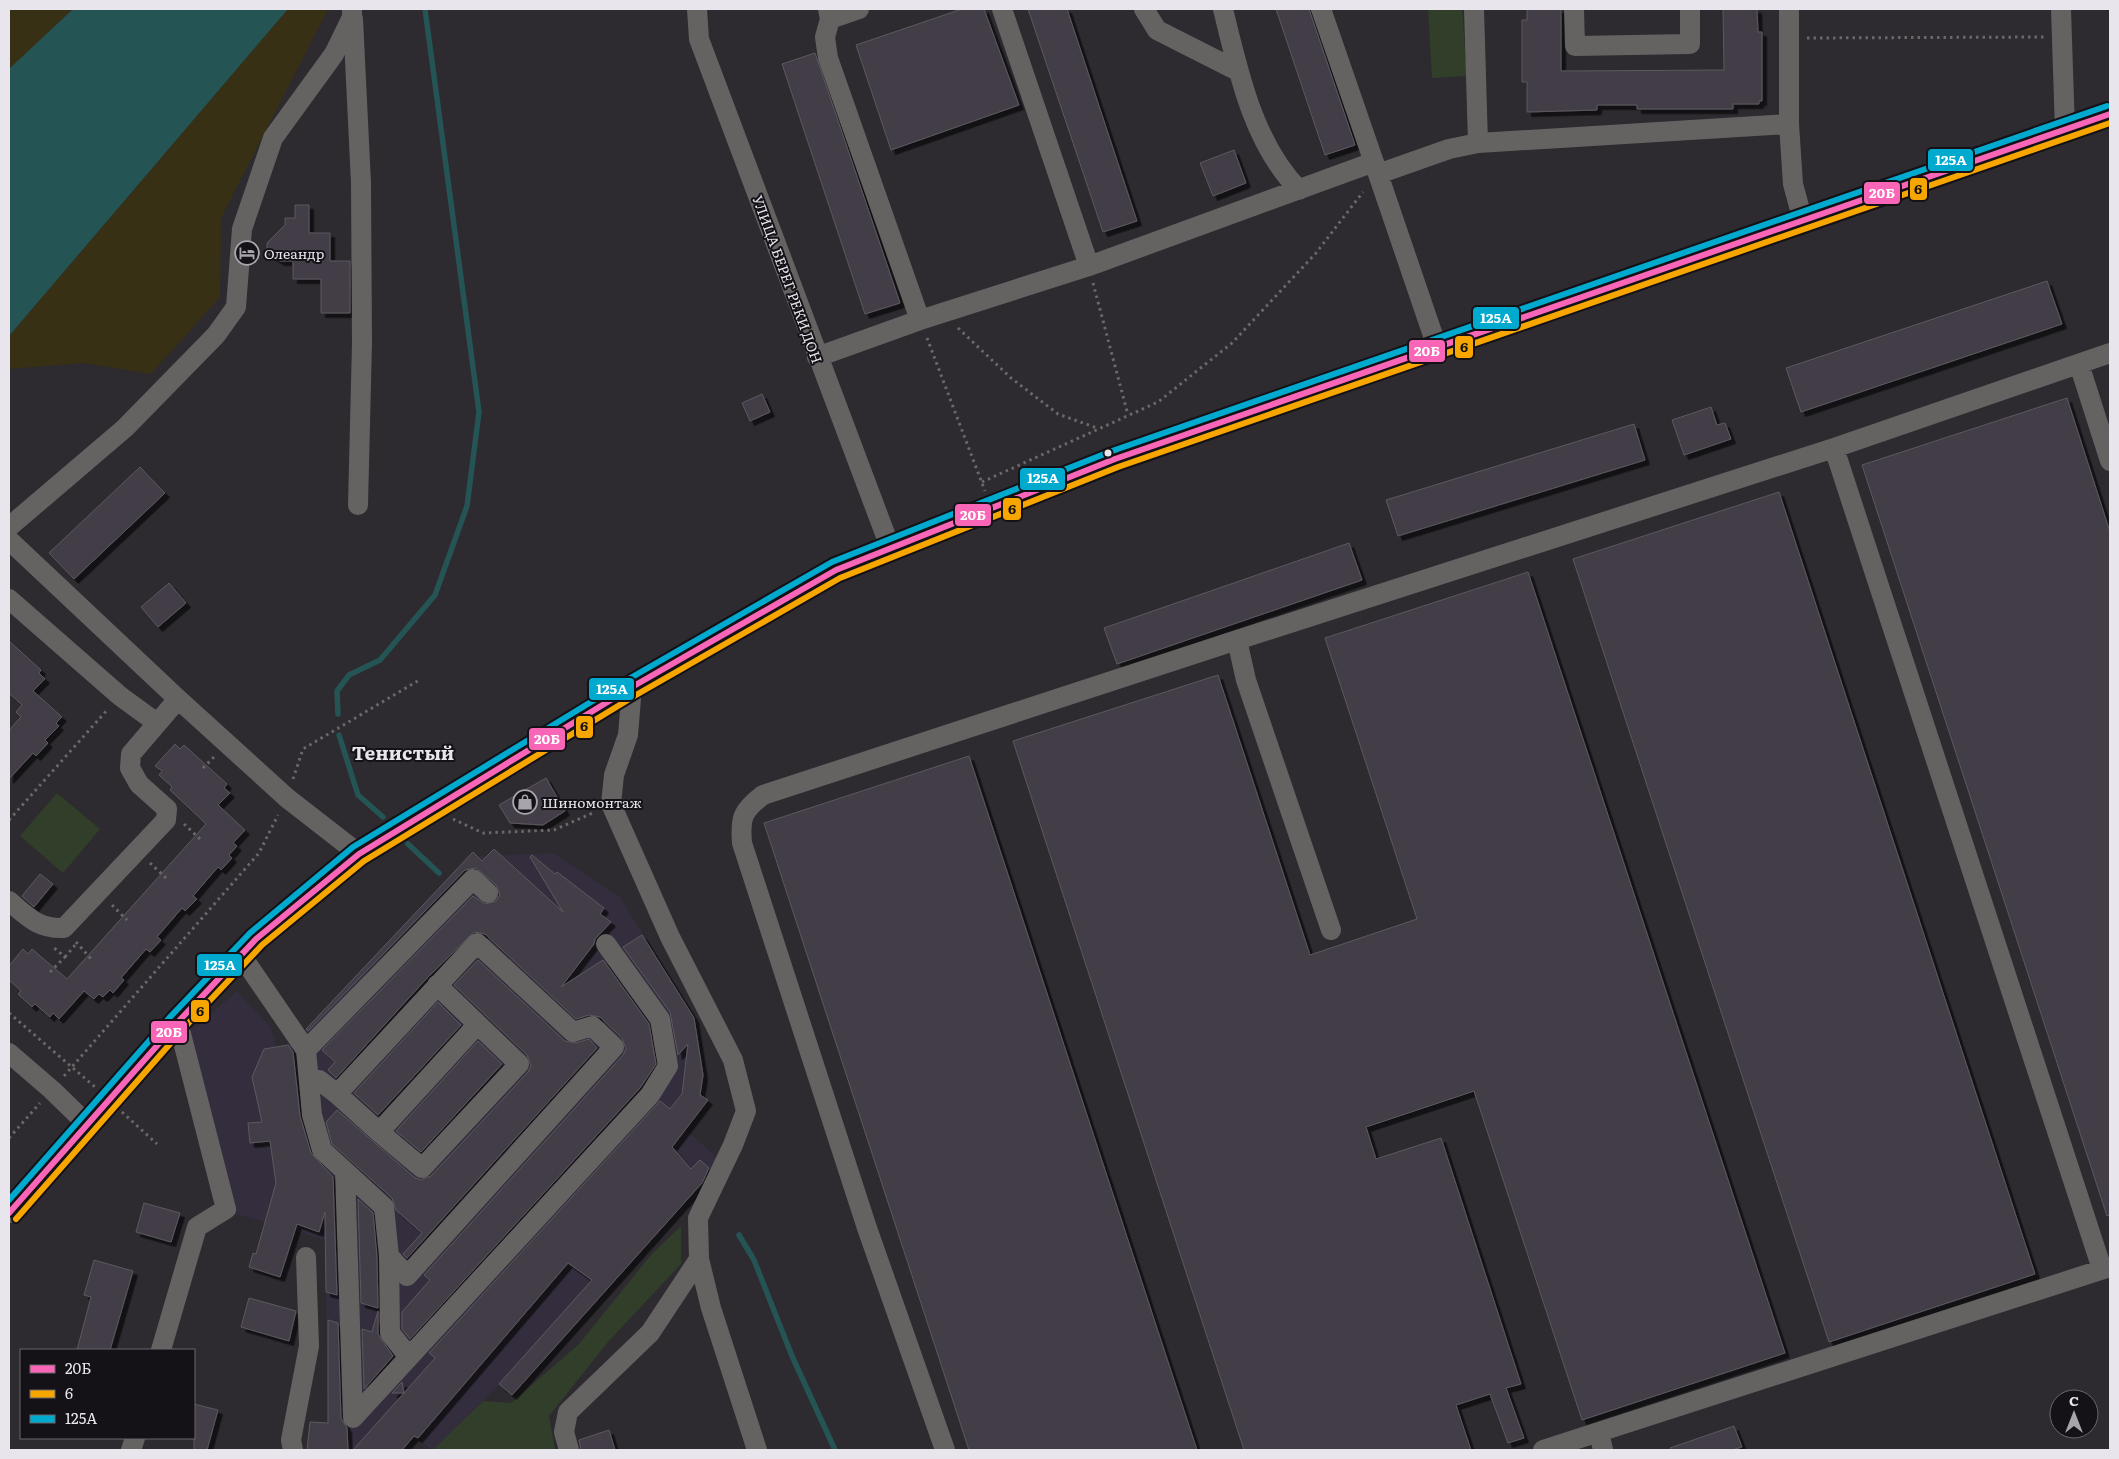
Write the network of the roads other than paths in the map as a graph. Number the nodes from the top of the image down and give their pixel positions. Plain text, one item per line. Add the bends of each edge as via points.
1 (700, 9) edge
2 (859, 9) edge
3 (1002, 9) edge
4 (1144, 9) edge
5 (1223, 9) edge
6 (1321, 9) edge
7 (1474, 9) edge
8 (1574, 9) edge
9 (1690, 9) edge
10 (1789, 9) edge
11 (2062, 9) edge
12 (352, 13) edge
13 (829, 14) edge
14 (1238, 71) junction
15 (2110, 114) edge
16 (1789, 124) junction
17 (2065, 131) junction
18 (1478, 143) junction
19 (1376, 168) junction
20 (1299, 190) junction
21 (1803, 221) junction
22 (1089, 266) junction
23 (920, 320) junction
24 (1437, 347) junction
25 (2110, 353) edge
26 (817, 357) junction
27 (2079, 364) junction
28 (1834, 448) junction
29 (2110, 461) edge
30 (358, 505) dead end
31 (9, 527) edge
32 (9, 540) edge
33 (890, 547) junction
34 (9, 599) edge
35 (1237, 640) junction
36 (632, 687) junction
37 (178, 699) junction
38 (157, 723) junction
39 (359, 854) junction
40 (488, 893) dead end
41 (9, 901) edge
42 (1331, 930) dead end
43 (606, 944) dead end
44 (241, 955) junction
45 (437, 985) junction
46 (178, 1022) junction
47 (478, 1026) junction
48 (306, 1050) junction
49 (9, 1053) edge
50 (309, 1081) junction
51 (336, 1094) junction
52 (88, 1125) junction
53 (379, 1132) junction
54 (345, 1171) junction
55 (9, 1213) edge
56 (389, 1256) junction
57 (306, 1257) dead end
58 (699, 1259) junction
59 (2106, 1268) edge
60 (161, 1349) edge
61 (409, 1357) junction
62 (1601, 1441) edge
63 (293, 1450) edge
64 (569, 1450) edge
65 (757, 1450) edge
66 (945, 1450) edge
67 (1543, 1450) edge

1 - 26 street, УЛИЦА БЕРЕГ РЕКИ ДОН via 699,39
2 - 13 street
3 - 22 street
4 - 14 street via 1157,30
5 - 14 street
6 - 19 street
7 - 18 street
8 - 9 street via 1575,46 1690,44
10 - 16 street
11 - 17 street
12 - 30 street via 361,183
12 - 31 street via 334,54 272,138 242,230 236,306 216,335 125,428
13 - 23 street via 828,58
14 - 20 street via 1255,119 1281,172
15 - 17 street
16 - 18 street
16 - 21 street via 1793,184
17 - 21 street
18 - 19 street
19 - 20 street
19 - 24 street
20 - 22 street
21 - 24 street
22 - 23 street
23 - 26 street
24 - 33 street via 1115,459
25 - 27 street
26 - 33 street, УЛИЦА БЕРЕГ РЕКИ ДОН
27 - 28 street
27 - 29 street
28 - 35 street
28 - 59 street
32 - 37 street
33 - 36 street via 836,570
34 - 38 street via 120,696
35 - 42 street via 1246,680
35 - 66 street via 763,795 749,806 740,821 742,843 864,1219
36 - 39 street
36 - 58 street via 628,735 614,775 611,804 670,937 733,1060 746,1111 698,1218
37 - 38 street
37 - 39 street via 287,798
38 - 41 street via 131,754 130,768 139,784 167,808 166,820 64,928 52,929 37,924
39 - 44 street
40 - 48 street via 472,879
43 - 61 street via 660,1019 668,1066 650,1095
44 - 46 street
44 - 48 street
45 - 47 street
45 - 51 street
45 - 56 street via 478,943 573,1032 592,1026 614,1047 407,1276
46 - 52 street
46 - 60 street via 226,1209 197,1227
47 - 53 street
47 - 53 street via 518,1064 422,1168
48 - 50 street
49 - 52 street
50 - 51 street via 319,1080
50 - 54 street via 312,1115 322,1150
51 - 53 street
52 - 55 street
54 - 56 street via 384,1208
54 - 61 street via 353,1418
56 - 61 street via 390,1333
57 - 63 street via 309,1346 291,1440
58 - 64 street via 650,1333 568,1412 564,1432
58 - 65 street via 711,1308
59 - 62 street
62 - 67 street

